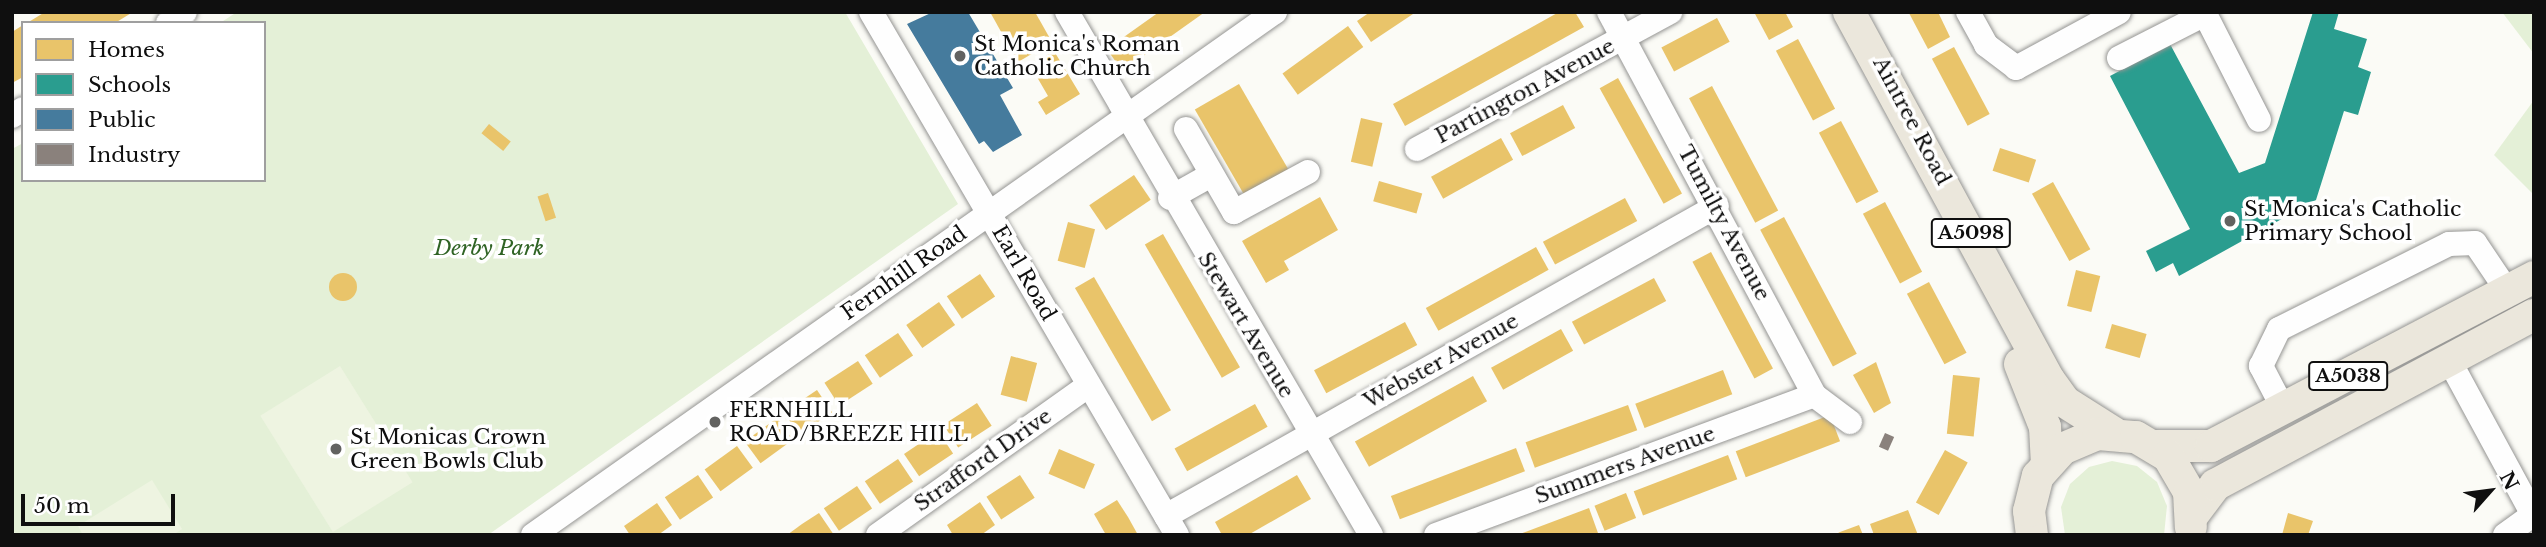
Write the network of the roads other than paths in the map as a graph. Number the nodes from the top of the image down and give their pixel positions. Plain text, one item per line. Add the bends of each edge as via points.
1 (871, 12) edge
2 (1067, 12) edge
3 (1609, 12) edge
4 (1670, 12) edge
5 (1836, 12) edge
6 (1849, 12) edge
7 (1968, 12) edge
8 (2119, 12) edge
9 (2205, 13) edge
10 (1266, 15) edge
11 (1625, 37) junction
12 (2119, 58) dead end
13 (1126, 114) junction
14 (2259, 120) dead end
15 (1186, 129) dead end
16 (1417, 149) dead end
17 (1308, 173) dead end
18 (1211, 174) junction
19 (1170, 198) junction
20 (1717, 206) junction
21 (989, 213) junction
22 (2521, 285) edge
23 (2534, 315) edge
24 (2449, 360) junction
25 (1088, 386) junction
26 (1814, 396) junction
27 (2284, 410) junction
28 (1850, 422) dead end
29 (2114, 433) junction
30 (1311, 434) junction
31 (2155, 446) junction
32 (2047, 463) junction
33 (2533, 514) edge
34 (1172, 525) edge
35 (2190, 525) edge
36 (2024, 530) edge
37 (533, 535) edge
38 (878, 535) edge
39 (1371, 535) edge
40 (1436, 535) edge
41 (2505, 535) edge

1 - 21 street, Earl Road
2 - 13 street, Stewart Avenue
3 - 11 street, Tumilty Avenue
4 - 11 street, Partington Avenue
5 - 32 main road, Aintree Road / A5098 via 2034,389
6 - 29 main road, Aintree Road / A5098 via 2049,380 2066,402
7 - 8 street via 1986,46 2016,68
9 - 12 street
9 - 14 street
10 - 13 street, Fernhill Road
11 - 16 street, Partington Avenue
11 - 20 street, Tumilty Avenue
13 - 19 street, Stewart Avenue
13 - 21 street, Fernhill Road
15 - 18 street
17 - 18 street via 1239,212 1227,205
18 - 19 street
19 - 30 street, Stewart Avenue
20 - 26 street, Tumilty Avenue
20 - 30 street, Webster Avenue
21 - 25 street, Earl Road
21 - 37 street, Fernhill Road
22 - 27 main road, A5038
22 - 27 street via 2475,243 2449,244 2279,329 2262,366
23 - 24 main road, A5038
24 - 33 street
24 - 35 main road, A5038 via 2215,485
25 - 34 street, Earl Road
25 - 38 street, Strafford Drive
26 - 28 street, Tumilty Avenue
26 - 40 street, Summers Avenue
27 - 31 main road, A5038 via 2211,446
29 - 31 main road, A5038
29 - 32 main road, A5038 via 2084,437
30 - 34 street, Webster Avenue
30 - 39 street, Stewart Avenue
31 - 35 main road, A5038 via 2180,472
32 - 36 main road, A5038 via 2031,494
33 - 41 street

